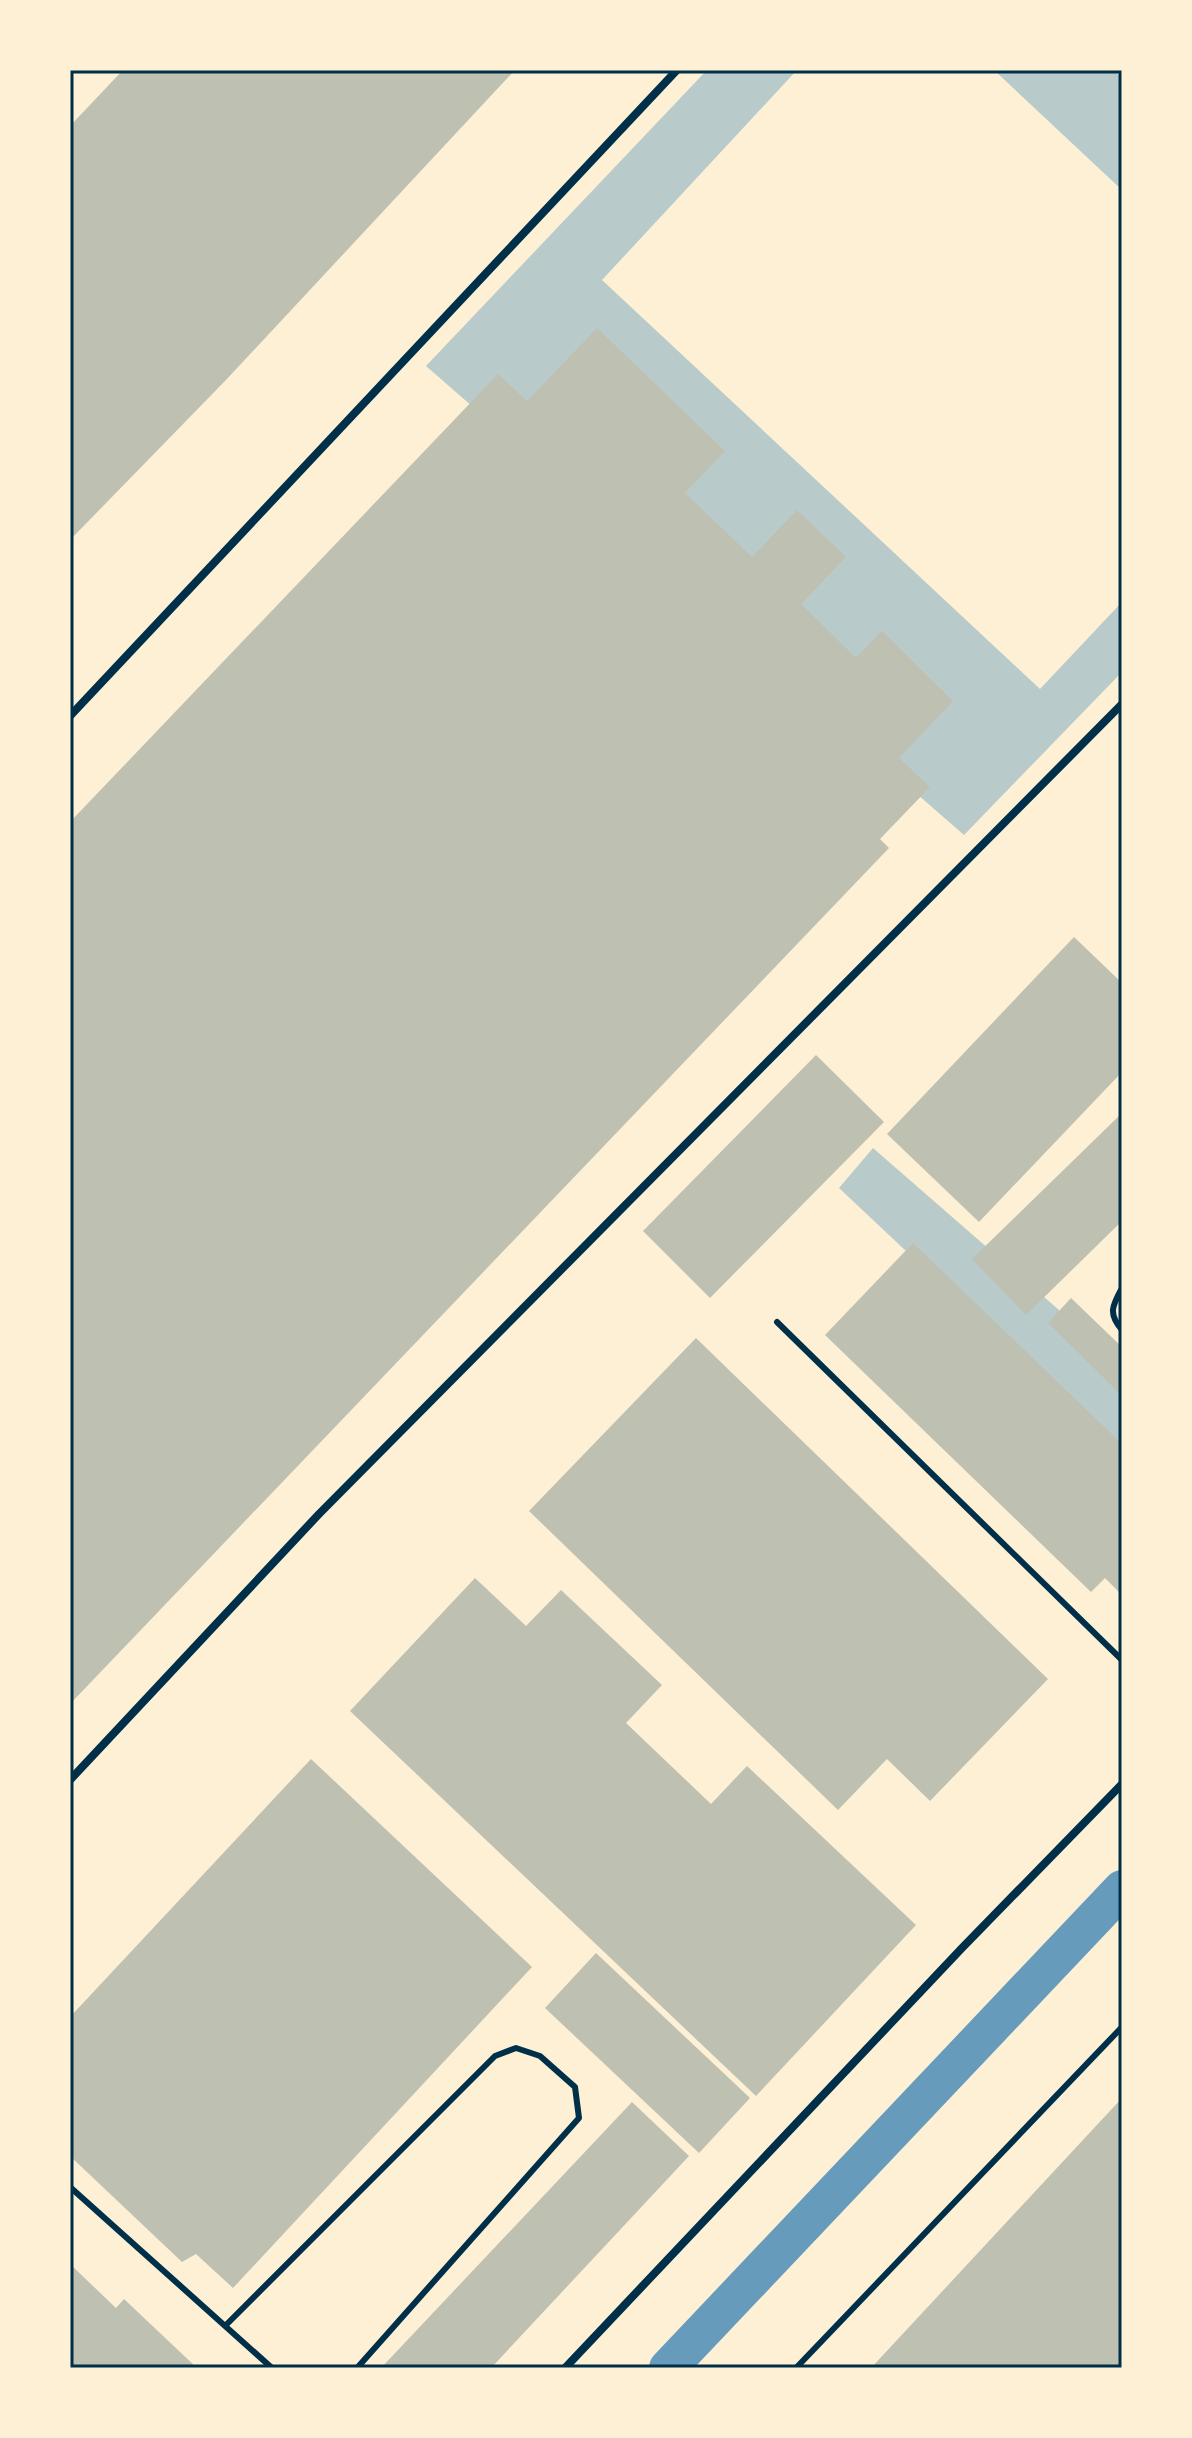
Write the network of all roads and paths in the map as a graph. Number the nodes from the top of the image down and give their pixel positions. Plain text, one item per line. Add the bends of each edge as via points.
1 (677, 70) edge
2 (1122, 704) edge
3 (70, 716) edge
4 (1122, 1288) edge
5 (777, 1322) dead end
6 (1122, 1330) edge
7 (1120, 1654) edge
8 (70, 1780) edge
9 (1122, 1784) edge
10 (1122, 2027) edge
11 (70, 2187) edge
12 (225, 2326) junction
13 (272, 2368) edge
14 (357, 2368) edge
15 (565, 2368) edge
16 (796, 2368) edge

1 - 3 street
2 - 8 street via 319,1514
4 - 6 lane via 1113,1304 1113,1318
5 - 7 lane
9 - 15 street
10 - 16 lane
11 - 12 lane
12 - 13 lane
12 - 14 lane via 495,2056 516,2048 540,2056 575,2087 579,2118

